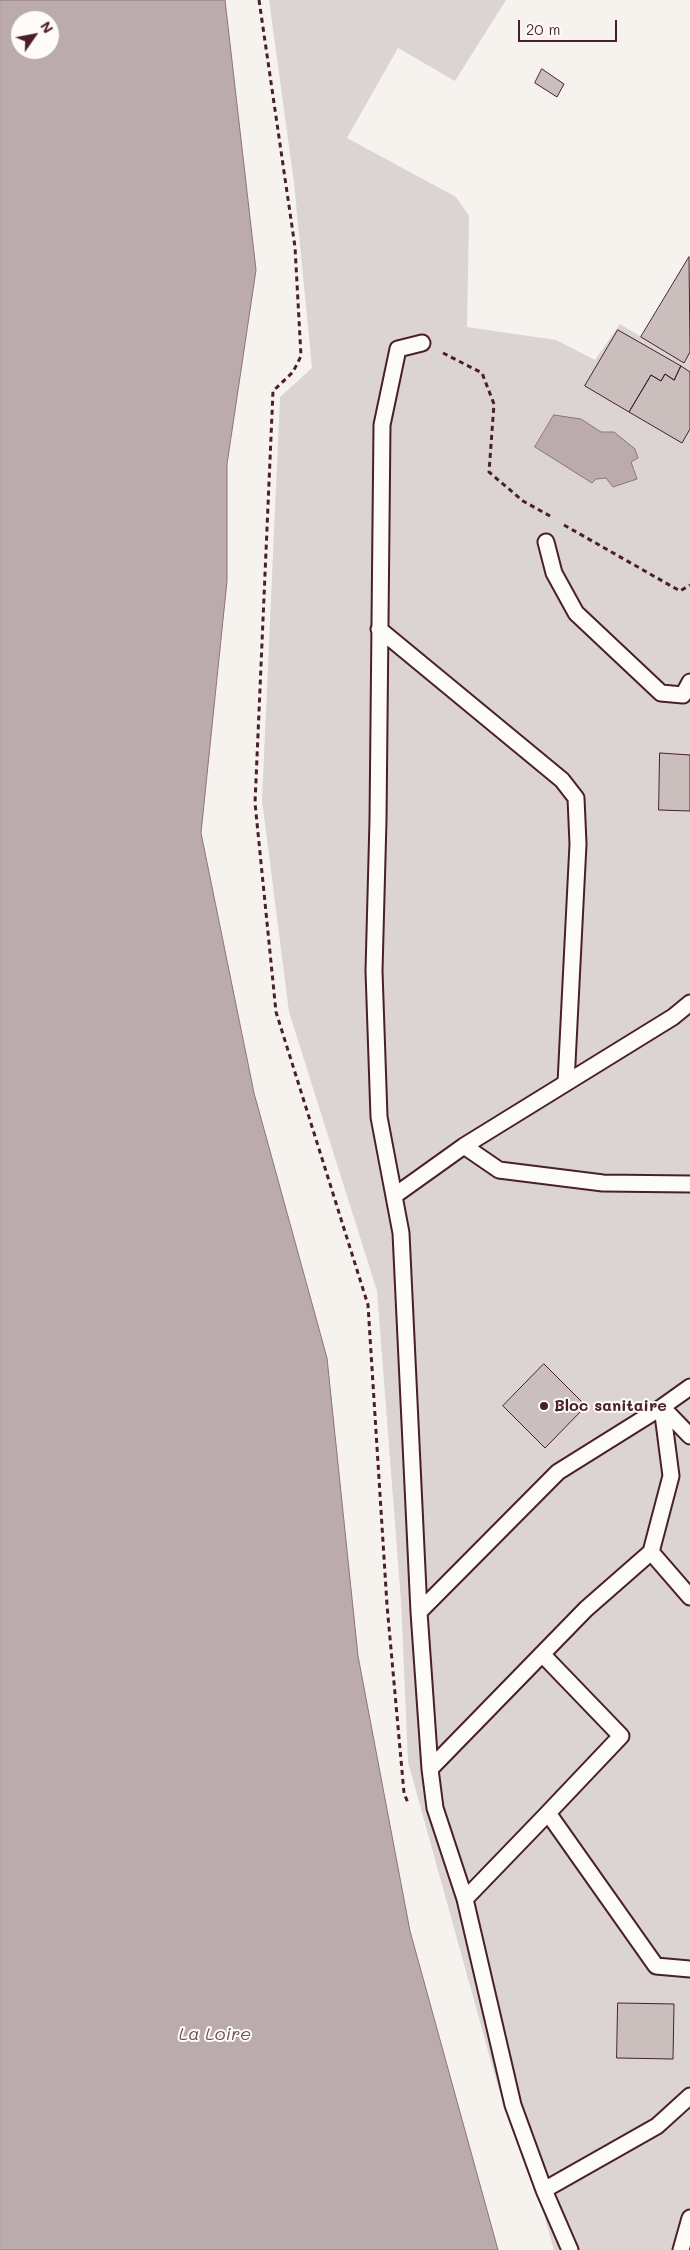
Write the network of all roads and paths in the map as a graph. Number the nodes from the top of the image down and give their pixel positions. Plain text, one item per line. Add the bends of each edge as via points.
1 (259, 0) edge
2 (422, 343) joint
3 (546, 542) dead end
4 (690, 585) edge
5 (380, 629) junction
6 (690, 682) edge
7 (690, 1003) edge
8 (566, 1083) junction
9 (464, 1146) junction
10 (690, 1184) edge
11 (394, 1196) junction
12 (690, 1386) edge
13 (662, 1407) junction
14 (690, 1436) edge
15 (651, 1552) junction
16 (690, 1597) edge
17 (419, 1612) junction
18 (542, 1654) junction
19 (430, 1769) junction
20 (410, 1810) dead end
21 (548, 1813) junction
22 (465, 1899) junction
23 (690, 1970) edge
24 (690, 2096) edge
25 (544, 2190) junction
26 (690, 2218) edge
27 (570, 2250) edge
28 (681, 2250) edge

1 - 20 path via 295,247 301,356 293,372 273,391 255,803 276,1012 368,1305 387,1605 404,1793
2 - 4 path via 482,373 494,404 489,472 523,501 680,591
2 - 5 lane via 398,349 382,425
3 - 6 lane via 554,573 576,613 661,693 683,695
5 - 8 lane via 562,780 576,798 577,893
5 - 11 lane via 375,981 379,1117
7 - 8 lane via 673,1017
8 - 9 lane
9 - 10 lane via 499,1170 603,1183
9 - 11 lane
11 - 17 lane via 401,1233
12 - 13 lane
13 - 14 lane
13 - 15 lane via 671,1476
13 - 17 lane via 558,1472
15 - 16 lane
15 - 18 lane via 586,1609
17 - 19 lane
18 - 19 lane
18 - 21 lane via 621,1736
19 - 22 lane via 435,1808
21 - 22 lane
21 - 23 lane via 656,1966
22 - 25 lane via 513,2105
24 - 25 lane via 657,2126
25 - 27 lane
26 - 28 lane

